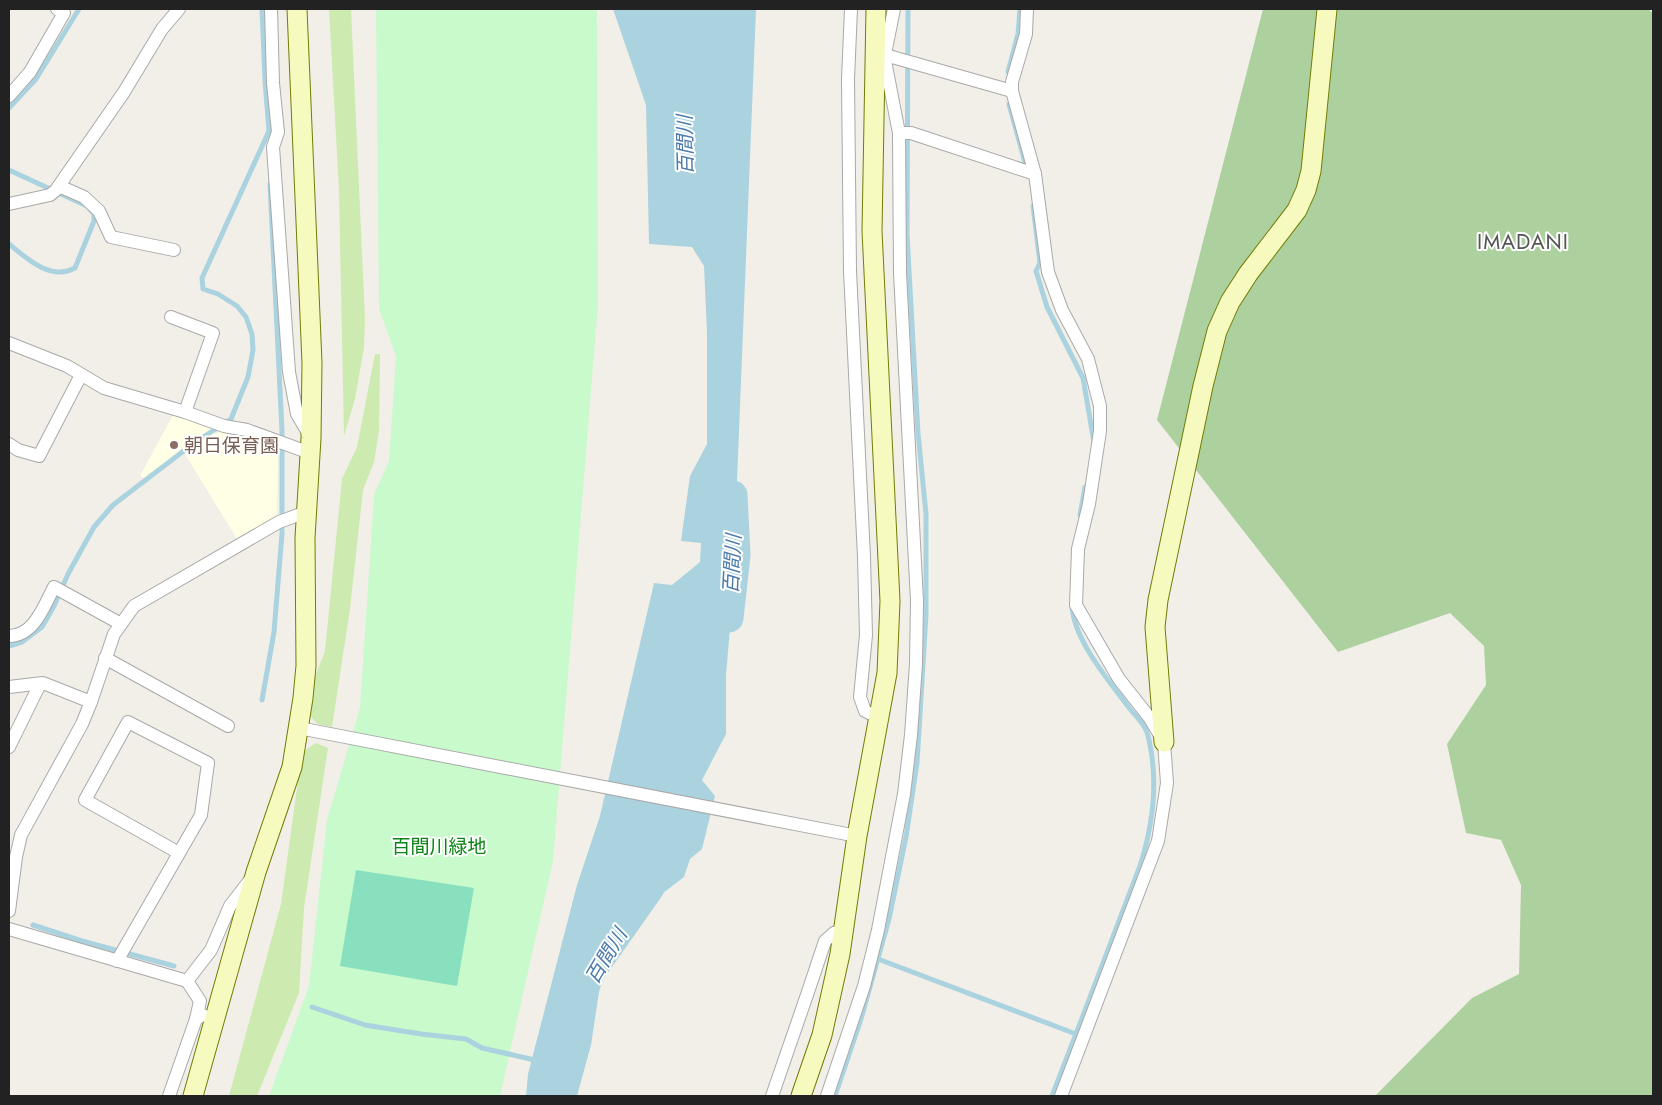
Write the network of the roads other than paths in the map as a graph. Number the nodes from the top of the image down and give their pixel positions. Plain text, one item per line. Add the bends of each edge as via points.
1 (57, 9) edge
2 (179, 9) edge
3 (271, 9) edge
4 (297, 9) edge
5 (851, 9) edge
6 (876, 9) edge
7 (894, 9) edge
8 (1027, 9) edge
9 (1327, 9) edge
10 (880, 53) junction
11 (1012, 91) junction
12 (9, 96) edge
13 (905, 133) junction
14 (1035, 174) junction
15 (55, 190) junction
16 (9, 204) edge
17 (174, 250) dead end
18 (171, 317) dead end
19 (9, 343) edge
20 (81, 375) junction
21 (185, 412) junction
22 (9, 444) edge
23 (311, 446) junction
24 (306, 512) junction
25 (121, 624) junction
26 (9, 636) edge
27 (105, 658) junction
28 (40, 684) junction
29 (9, 687) edge
30 (91, 702) junction
31 (879, 718) junction
32 (228, 726) dead end
33 (305, 729) junction
34 (1164, 742) junction
35 (9, 747) edge
36 (857, 836) junction
37 (179, 853) junction
38 (256, 872) junction
39 (9, 911) edge
40 (9, 929) edge
41 (843, 930) junction
42 (121, 954) junction
43 (187, 982) junction
44 (218, 1005) junction
45 (196, 1019) junction
46 (169, 1096) edge
47 (193, 1096) edge
48 (772, 1096) edge
49 (801, 1096) edge
50 (827, 1096) edge
51 (1061, 1096) edge

1 - 12 street via 64,14 30,72
2 - 15 street via 162,29 124,92
3 - 23 street via 278,132 273,147 289,372 297,414
4 - 23 street via 312,363
5 - 31 street via 848,79 850,271 866,634 860,698 865,712
6 - 10 street
7 - 10 street
8 - 11 street via 1026,34
9 - 34 street via 1311,171 1306,190 1297,210 1230,302 1217,331 1189,450 1154,627
10 - 11 street
10 - 13 street
10 - 31 street via 872,231 890,601 887,672
11 - 14 street
13 - 14 street
13 - 50 street via 900,273 917,601 911,736 904,794 878,930 864,986
14 - 34 street via 1048,272 1062,310 1088,359 1100,406 1100,431 1089,504 1078,549 1076,604 1120,679
15 - 16 street
15 - 17 street via 84,197 99,211 111,237
18 - 21 street via 213,333
19 - 20 street via 67,366
20 - 21 street via 104,388
20 - 22 street via 39,456
21 - 23 street via 282,443
23 - 24 street
24 - 25 street via 282,520 134,606
24 - 33 street
25 - 26 street via 54,587 41,613 26,631
25 - 27 street
27 - 30 street
27 - 32 street
28 - 29 street
28 - 30 street
28 - 35 street
30 - 39 street via 21,835
31 - 36 street
33 - 36 street
33 - 38 street
34 - 51 street via 1167,783 1158,841
36 - 41 street
37 - 37 street via 201,815 208,763 128,722 85,800
37 - 42 street
38 - 43 street via 230,906 211,950
38 - 44 street
40 - 42 street
41 - 48 street via 824,941
41 - 49 street via 822,1035
42 - 43 street
43 - 45 street via 200,1001
44 - 45 street
44 - 47 street
45 - 46 street

